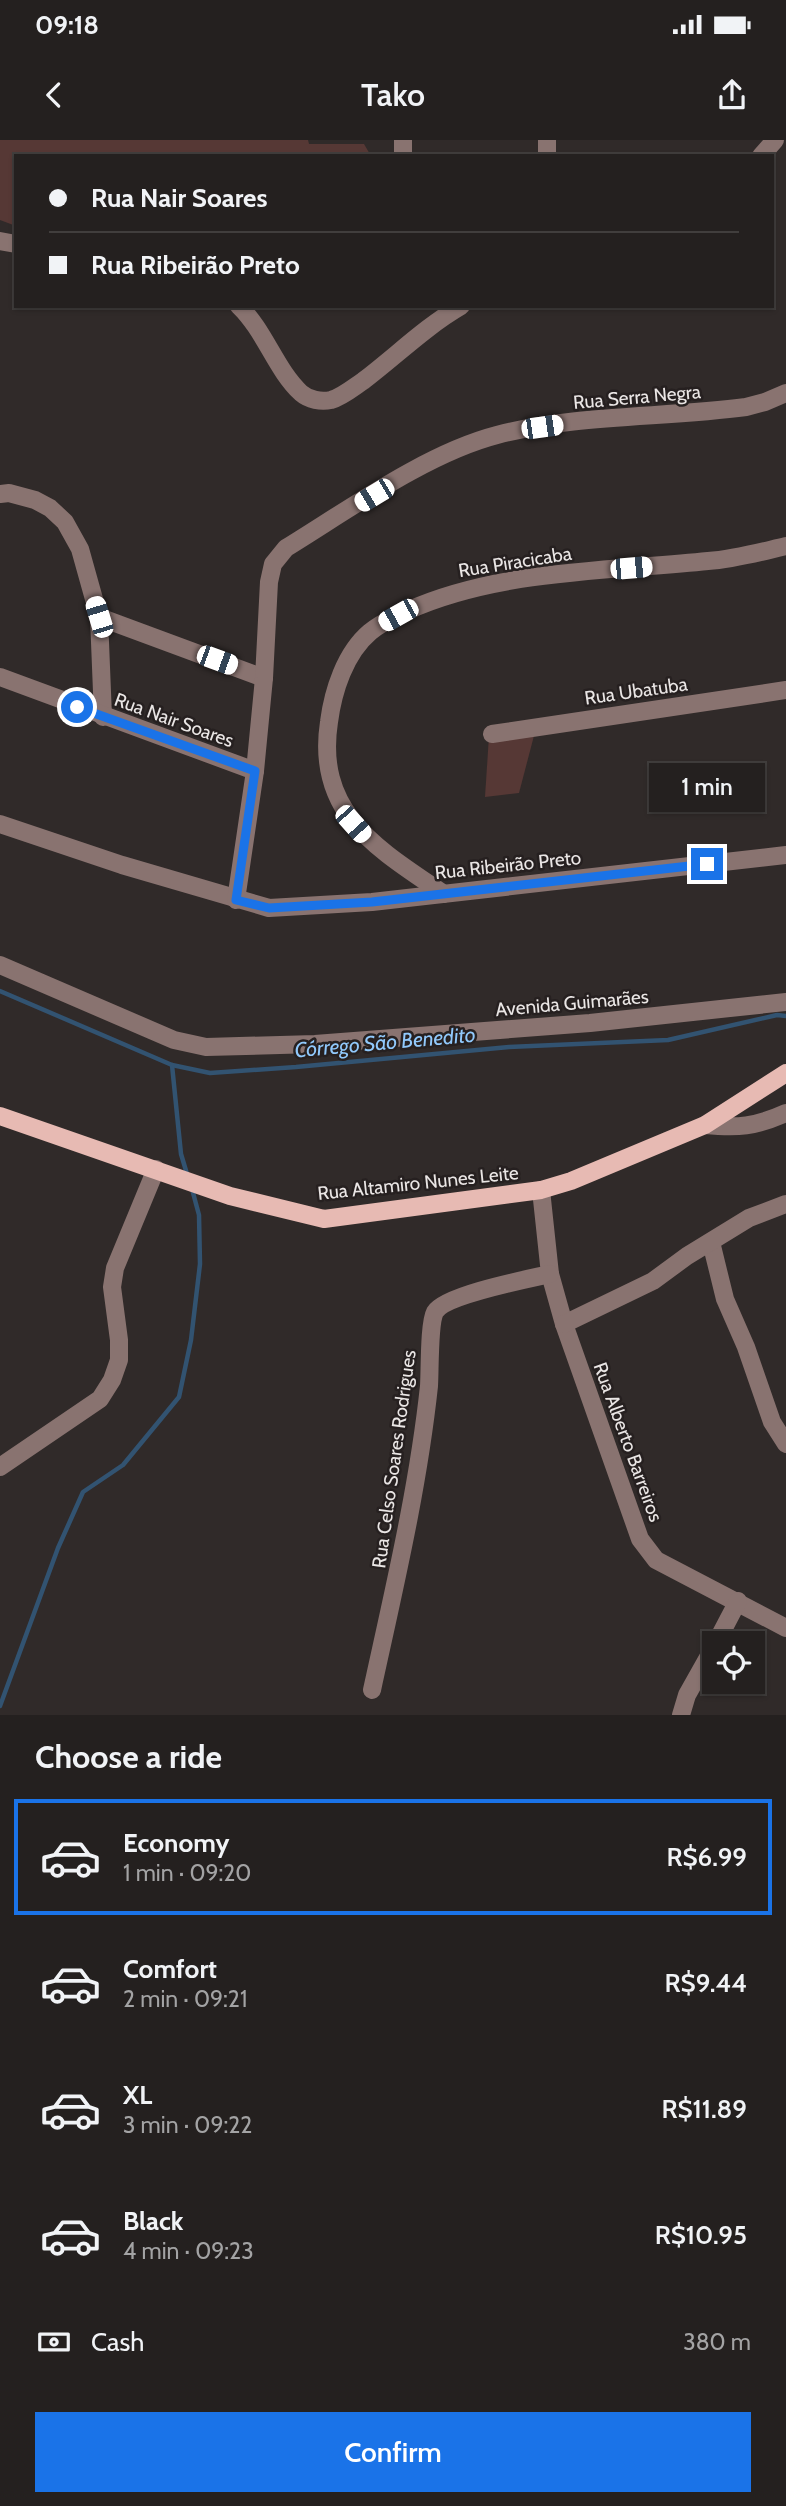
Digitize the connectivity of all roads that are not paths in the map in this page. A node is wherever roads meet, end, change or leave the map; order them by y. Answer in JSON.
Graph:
{"nodes":[{"id":1,"x":775,"y":140,"type":"edge"},
{"id":2,"x":763,"y":154,"type":"edge"},
{"id":3,"x":241,"y":308,"type":"edge"},
{"id":4,"x":458,"y":308,"type":"edge"},
{"id":5,"x":786,"y":393,"type":"edge"},
{"id":6,"x":0,"y":494,"type":"edge"},
{"id":7,"x":786,"y":545,"type":"edge"},
{"id":8,"x":99,"y":617,"type":"junction"},
{"id":9,"x":0,"y":677,"type":"edge"},
{"id":10,"x":264,"y":678,"type":"junction"},
{"id":11,"x":786,"y":690,"type":"edge"},
{"id":12,"x":103,"y":717,"type":"junction"},
{"id":13,"x":492,"y":734,"type":"dead end"},
{"id":14,"x":255,"y":771,"type":"junction"},
{"id":15,"x":0,"y":824,"type":"edge"},
{"id":16,"x":786,"y":855,"type":"edge"},
{"id":17,"x":443,"y":894,"type":"junction"},
{"id":18,"x":236,"y":900,"type":"junction"},
{"id":19,"x":0,"y":965,"type":"edge"},
{"id":20,"x":786,"y":1002,"type":"edge"},
{"id":21,"x":786,"y":1073,"type":"edge"},
{"id":22,"x":786,"y":1113,"type":"edge"},
{"id":23,"x":0,"y":1116,"type":"edge"},
{"id":24,"x":705,"y":1125,"type":"junction"},
{"id":25,"x":156,"y":1169,"type":"junction"},
{"id":26,"x":541,"y":1190,"type":"junction"},
{"id":27,"x":786,"y":1204,"type":"edge"},
{"id":28,"x":711,"y":1242,"type":"junction"},
{"id":29,"x":550,"y":1274,"type":"junction"},
{"id":30,"x":564,"y":1324,"type":"junction"},
{"id":31,"x":786,"y":1444,"type":"edge"},
{"id":32,"x":0,"y":1466,"type":"edge"},
{"id":33,"x":738,"y":1601,"type":"junction"},
{"id":34,"x":786,"y":1628,"type":"edge"},
{"id":35,"x":722,"y":1631,"type":"edge"},
{"id":36,"x":702,"y":1668,"type":"edge"},
{"id":37,"x":372,"y":1690,"type":"dead end"},
{"id":38,"x":681,"y":1715,"type":"edge"}],
"edges":[{"from":1,"to":2,"type":"street"},
{"from":3,"to":4,"type":"street"},
{"from":5,"to":10,"type":"street","name":"Rua Serra Negra"},
{"from":6,"to":8,"type":"street"},
{"from":7,"to":17,"type":"street","name":"Rua Piracicaba"},
{"from":8,"to":10,"type":"street"},
{"from":8,"to":12,"type":"street"},
{"from":9,"to":12,"type":"street","name":"Rua Nair Soares"},
{"from":10,"to":14,"type":"street"},
{"from":11,"to":13,"type":"street","name":"Rua Ubatuba"},
{"from":12,"to":14,"type":"street","name":"Rua Nair Soares"},
{"from":14,"to":18,"type":"street"},
{"from":15,"to":18,"type":"street","name":"Rua Ribeirão Preto"},
{"from":16,"to":17,"type":"street","name":"Rua Ribeirão Preto"},
{"from":17,"to":18,"type":"street","name":"Rua Ribeirão Preto"},
{"from":19,"to":20,"type":"street","name":"Avenida Guimarães"},
{"from":21,"to":24,"type":"main road","name":"Rua Altamiro Nunes Leite"},
{"from":22,"to":24,"type":"street"},
{"from":23,"to":25,"type":"main road","name":"Rua Altamiro Nunes Leite"},
{"from":24,"to":26,"type":"main road","name":"Rua Altamiro Nunes Leite"},
{"from":25,"to":26,"type":"main road","name":"Rua Altamiro Nunes Leite"},
{"from":25,"to":32,"type":"street"},
{"from":26,"to":29,"type":"street","name":"Rua Alberto Barreiros"},
{"from":27,"to":28,"type":"street"},
{"from":28,"to":30,"type":"street"},
{"from":28,"to":31,"type":"street"},
{"from":29,"to":30,"type":"street","name":"Rua Alberto Barreiros"},
{"from":29,"to":37,"type":"street","name":"Rua Celso Soares Rodrigues"},
{"from":30,"to":33,"type":"street","name":"Rua Alberto Barreiros"},
{"from":33,"to":34,"type":"street","name":"Rua Alberto Barreiros"},
{"from":33,"to":35,"type":"street"},
{"from":36,"to":38,"type":"street"}]}
